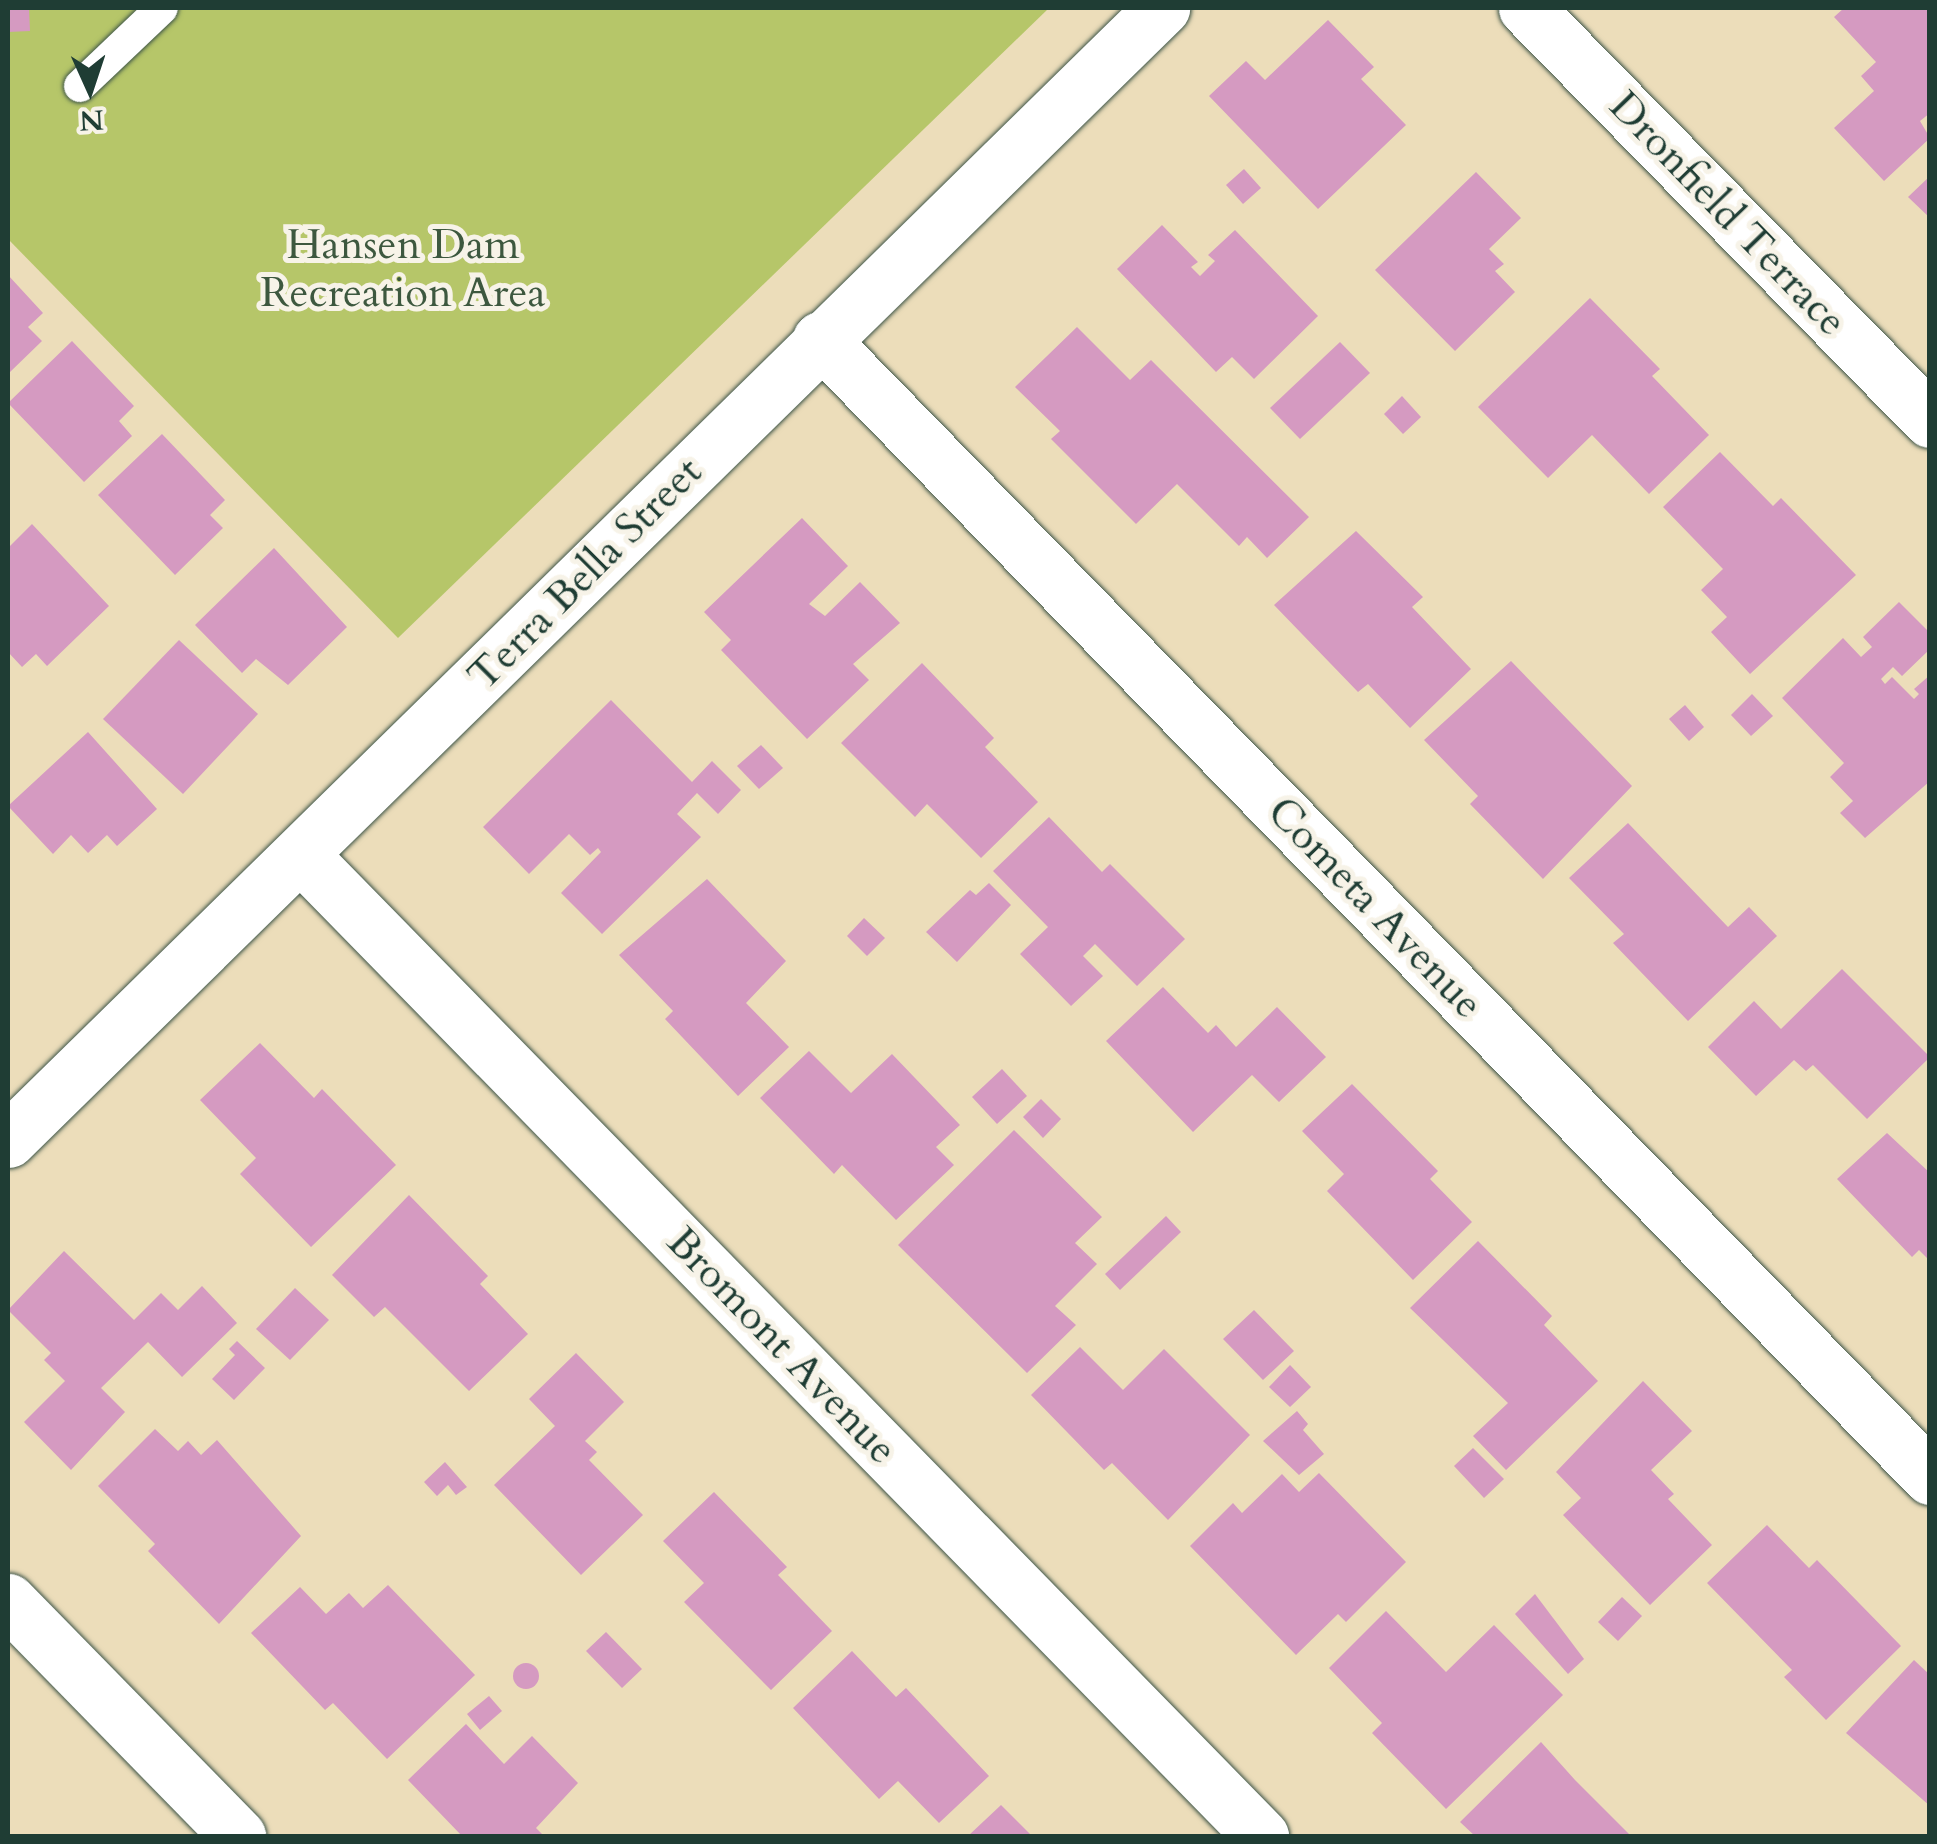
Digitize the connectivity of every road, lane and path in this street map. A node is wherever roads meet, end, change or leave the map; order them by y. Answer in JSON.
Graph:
{"nodes":[{"id":1,"x":162,"y":8,"type":"edge"},
{"id":2,"x":1162,"y":8,"type":"edge"},
{"id":3,"x":1526,"y":8,"type":"edge"},
{"id":4,"x":80,"y":86,"type":"dead end"},
{"id":5,"x":820,"y":339,"type":"junction"},
{"id":6,"x":1930,"y":420,"type":"edge"},
{"id":7,"x":303,"y":857,"type":"junction"},
{"id":8,"x":8,"y":1140,"type":"edge"},
{"id":9,"x":1930,"y":1477,"type":"edge"},
{"id":10,"x":8,"y":1601,"type":"edge"},
{"id":11,"x":238,"y":1836,"type":"edge"},
{"id":12,"x":1261,"y":1836,"type":"edge"}],
"edges":[{"from":1,"to":4,"type":"lane"},
{"from":2,"to":5,"type":"street","name":"Terra Bella Street"},
{"from":3,"to":6,"type":"street","name":"Dronfield Terrace"},
{"from":5,"to":7,"type":"street","name":"Terra Bella Street"},
{"from":5,"to":9,"type":"street","name":"Cometa Avenue"},
{"from":7,"to":8,"type":"street","name":"Terra Bella Street"},
{"from":7,"to":12,"type":"street","name":"Bromont Avenue"},
{"from":10,"to":11,"type":"street"}]}
